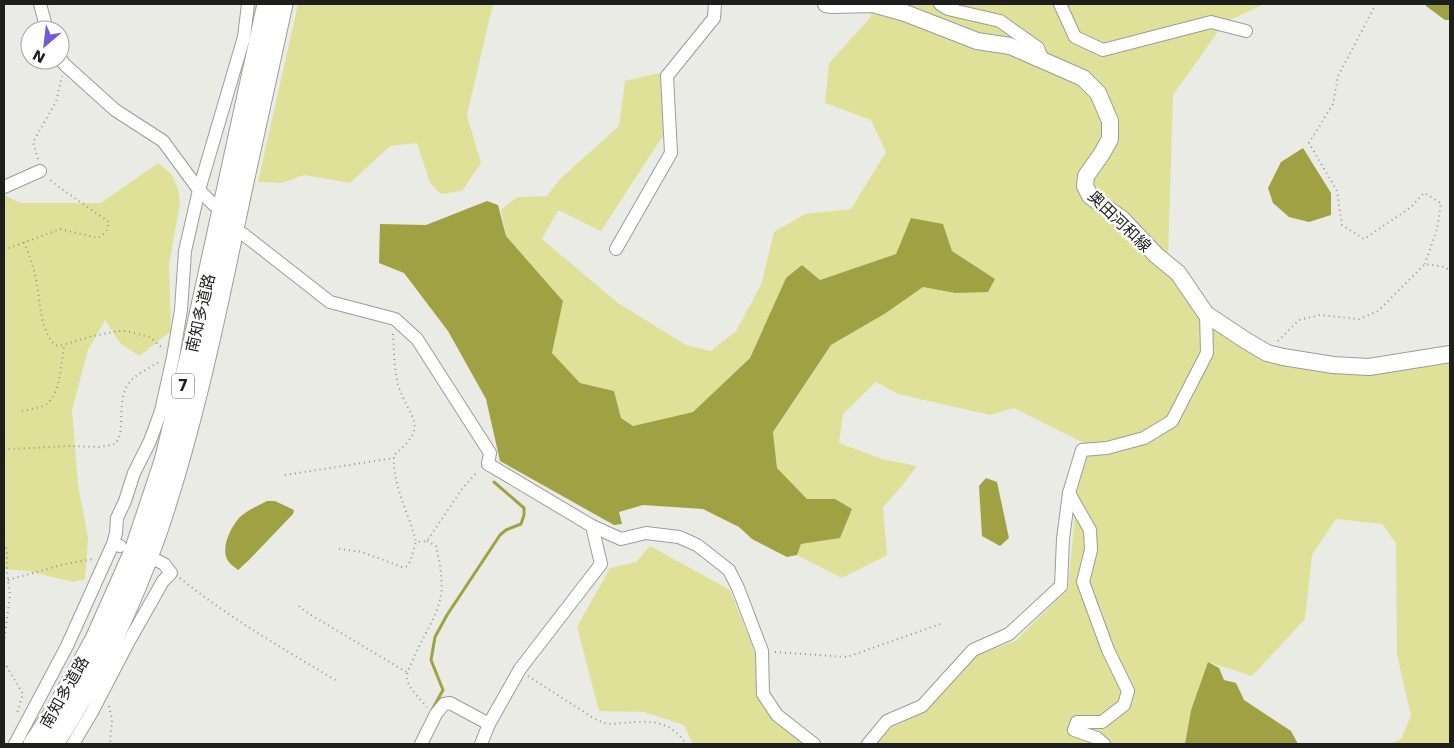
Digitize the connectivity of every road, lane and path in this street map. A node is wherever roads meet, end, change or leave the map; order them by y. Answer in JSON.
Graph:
{"nodes":[{"id":1,"x":40,"y":4,"type":"edge"},
{"id":2,"x":248,"y":4,"type":"edge"},
{"id":3,"x":267,"y":4,"type":"edge"},
{"id":4,"x":283,"y":4,"type":"edge"},
{"id":5,"x":715,"y":4,"type":"edge"},
{"id":6,"x":826,"y":4,"type":"edge"},
{"id":7,"x":940,"y":4,"type":"edge"},
{"id":8,"x":1060,"y":4,"type":"edge"},
{"id":9,"x":1376,"y":4,"type":"edge"},
{"id":10,"x":44,"y":20,"type":"edge"},
{"id":11,"x":1246,"y":31,"type":"dead end"},
{"id":12,"x":1043,"y":61,"type":"junction"},
{"id":13,"x":70,"y":68,"type":"edge"},
{"id":14,"x":61,"y":70,"type":"edge"},
{"id":15,"x":40,"y":171,"type":"junction"},
{"id":16,"x":4,"y":187,"type":"edge"},
{"id":17,"x":199,"y":190,"type":"junction"},
{"id":18,"x":214,"y":205,"type":"dead end"},
{"id":19,"x":243,"y":234,"type":"dead end"},
{"id":20,"x":24,"y":242,"type":"junction"},
{"id":21,"x":616,"y":249,"type":"dead end"},
{"id":22,"x":4,"y":250,"type":"edge"},
{"id":23,"x":1425,"y":264,"type":"junction"},
{"id":24,"x":1450,"y":271,"type":"edge"},
{"id":25,"x":1206,"y":314,"type":"junction"},
{"id":26,"x":395,"y":319,"type":"junction"},
{"id":27,"x":64,"y":344,"type":"junction"},
{"id":28,"x":1268,"y":353,"type":"junction"},
{"id":29,"x":1450,"y":354,"type":"edge"},
{"id":30,"x":172,"y":356,"type":"junction"},
{"id":31,"x":22,"y":412,"type":"dead end"},
{"id":32,"x":4,"y":451,"type":"edge"},
{"id":33,"x":394,"y":458,"type":"junction"},
{"id":34,"x":488,"y":464,"type":"junction"},
{"id":35,"x":285,"y":475,"type":"dead end"},
{"id":36,"x":1069,"y":493,"type":"junction"},
{"id":37,"x":592,"y":526,"type":"junction"},
{"id":38,"x":427,"y":541,"type":"junction"},
{"id":39,"x":416,"y":542,"type":"junction"},
{"id":40,"x":4,"y":543,"type":"edge"},
{"id":41,"x":339,"y":548,"type":"dead end"},
{"id":42,"x":158,"y":561,"type":"dead end"},
{"id":43,"x":105,"y":562,"type":"junction"},
{"id":44,"x":171,"y":573,"type":"junction"},
{"id":45,"x":8,"y":580,"type":"junction"},
{"id":46,"x":300,"y":606,"type":"dead end"},
{"id":47,"x":943,"y":623,"type":"dead end"},
{"id":48,"x":4,"y":642,"type":"edge"},
{"id":49,"x":762,"y":651,"type":"junction"},
{"id":50,"x":4,"y":662,"type":"edge"},
{"id":51,"x":520,"y":671,"type":"junction"},
{"id":52,"x":408,"y":673,"type":"junction"},
{"id":53,"x":337,"y":681,"type":"dead end"},
{"id":54,"x":103,"y":690,"type":"junction"},
{"id":55,"x":436,"y":714,"type":"junction"},
{"id":56,"x":16,"y":717,"type":"dead end"},
{"id":57,"x":488,"y":724,"type":"junction"},
{"id":58,"x":15,"y":744,"type":"edge"},
{"id":59,"x":33,"y":744,"type":"edge"},
{"id":60,"x":54,"y":744,"type":"edge"},
{"id":61,"x":73,"y":744,"type":"edge"},
{"id":62,"x":110,"y":744,"type":"edge"},
{"id":63,"x":421,"y":744,"type":"edge"},
{"id":64,"x":481,"y":744,"type":"edge"},
{"id":65,"x":686,"y":744,"type":"edge"},
{"id":66,"x":814,"y":744,"type":"edge"},
{"id":67,"x":868,"y":744,"type":"edge"},
{"id":68,"x":1104,"y":744,"type":"edge"}],
"edges":[{"from":1,"to":10,"type":"street"},
{"from":2,"to":17,"type":"street"},
{"from":3,"to":59,"type":"highway","name":"南知多道路","number":"7"},
{"from":4,"to":60,"type":"highway","name":"南知多道路","number":"7"},
{"from":5,"to":21,"type":"street"},
{"from":6,"to":12,"type":"main road","name":"奥田河和線"},
{"from":7,"to":12,"type":"street"},
{"from":8,"to":11,"type":"street"},
{"from":9,"to":23,"type":"path"},
{"from":12,"to":25,"type":"main road","name":"奥田河和線"},
{"from":13,"to":17,"type":"street"},
{"from":14,"to":15,"type":"path"},
{"from":15,"to":16,"type":"street"},
{"from":15,"to":20,"type":"path"},
{"from":17,"to":18,"type":"street"},
{"from":17,"to":30,"type":"street"},
{"from":19,"to":26,"type":"street"},
{"from":20,"to":22,"type":"path"},
{"from":20,"to":27,"type":"path"},
{"from":23,"to":24,"type":"path"},
{"from":23,"to":28,"type":"path"},
{"from":25,"to":28,"type":"main road","name":"奥田河和線"},
{"from":25,"to":36,"type":"street"},
{"from":26,"to":33,"type":"path"},
{"from":26,"to":34,"type":"street"},
{"from":27,"to":30,"type":"path"},
{"from":27,"to":31,"type":"path"},
{"from":28,"to":29,"type":"main road","name":"奥田河和線"},
{"from":30,"to":32,"type":"path"},
{"from":30,"to":43,"type":"street"},
{"from":33,"to":35,"type":"path"},
{"from":33,"to":39,"type":"path"},
{"from":34,"to":37,"type":"street"},
{"from":34,"to":38,"type":"path"},
{"from":36,"to":67,"type":"street"},
{"from":36,"to":68,"type":"street"},
{"from":37,"to":49,"type":"street"},
{"from":37,"to":51,"type":"street"},
{"from":38,"to":39,"type":"path"},
{"from":38,"to":52,"type":"path"},
{"from":39,"to":41,"type":"path"},
{"from":40,"to":45,"type":"path"},
{"from":42,"to":44,"type":"street"},
{"from":43,"to":45,"type":"path"},
{"from":43,"to":58,"type":"street"},
{"from":44,"to":53,"type":"path"},
{"from":44,"to":54,"type":"street"},
{"from":45,"to":48,"type":"path"},
{"from":46,"to":52,"type":"path"},
{"from":47,"to":49,"type":"path"},
{"from":49,"to":66,"type":"street"},
{"from":50,"to":56,"type":"path"},
{"from":51,"to":57,"type":"street"},
{"from":51,"to":65,"type":"path"},
{"from":52,"to":55,"type":"path"},
{"from":54,"to":61,"type":"street"},
{"from":54,"to":62,"type":"path"},
{"from":55,"to":57,"type":"street"},
{"from":55,"to":63,"type":"street"},
{"from":57,"to":64,"type":"street"}]}
